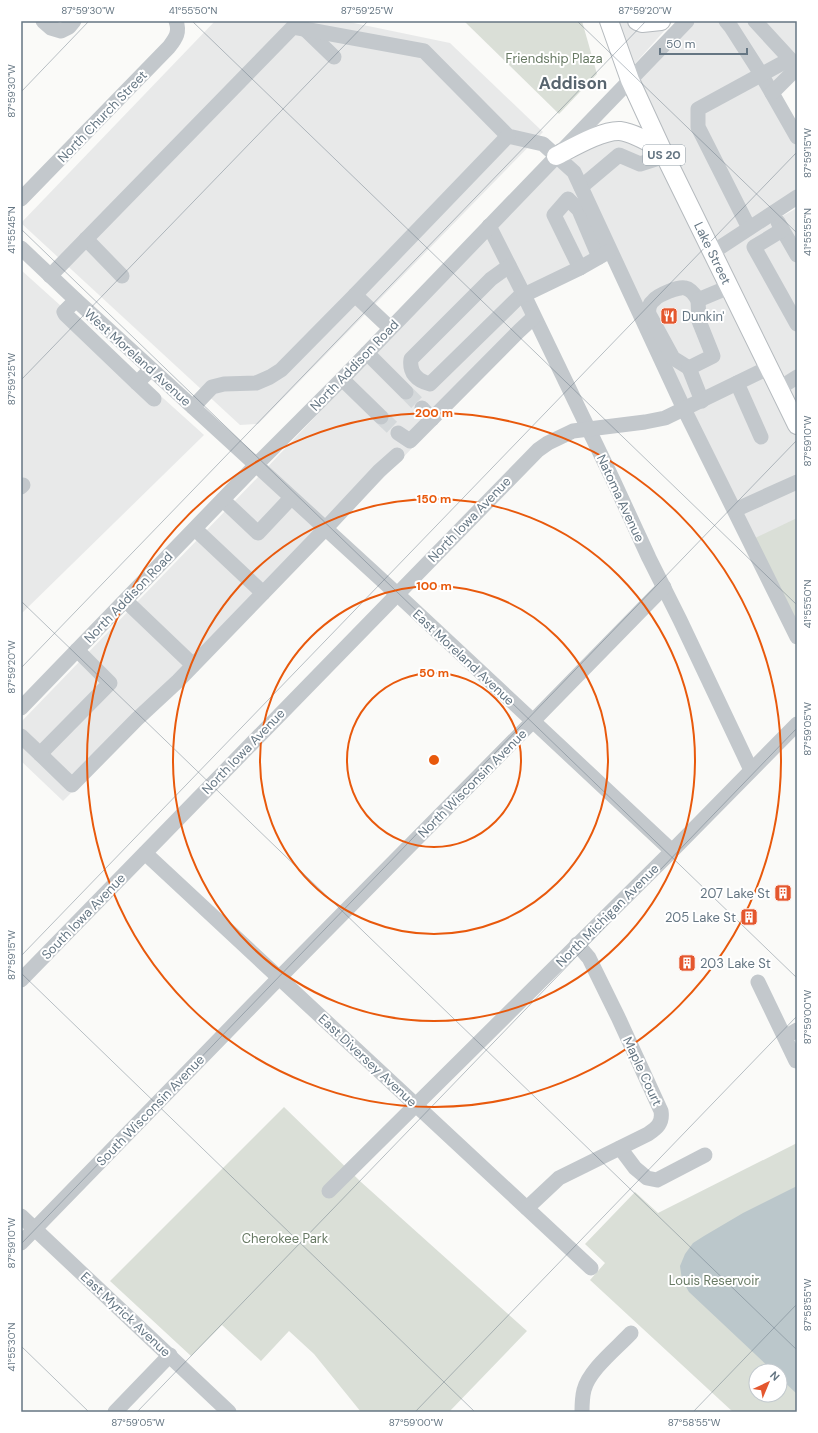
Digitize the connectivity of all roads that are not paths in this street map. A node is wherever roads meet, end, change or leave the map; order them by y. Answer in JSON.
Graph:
{"nodes":[{"id":1,"x":43,"y":21,"type":"edge"},
{"id":2,"x":74,"y":21,"type":"edge"},
{"id":3,"x":609,"y":21,"type":"edge"},
{"id":4,"x":637,"y":21,"type":"edge"},
{"id":5,"x":661,"y":21,"type":"edge"},
{"id":6,"x":687,"y":21,"type":"edge"},
{"id":7,"x":745,"y":21,"type":"edge"},
{"id":8,"x":755,"y":21,"type":"edge"},
{"id":9,"x":729,"y":24,"type":"edge"},
{"id":10,"x":177,"y":25,"type":"edge"},
{"id":11,"x":305,"y":29,"type":"junction"},
{"id":12,"x":334,"y":57,"type":"dead end"},
{"id":13,"x":797,"y":68,"type":"edge"},
{"id":14,"x":761,"y":74,"type":"junction"},
{"id":15,"x":630,"y":80,"type":"junction"},
{"id":16,"x":772,"y":93,"type":"junction"},
{"id":17,"x":508,"y":136,"type":"junction"},
{"id":18,"x":797,"y":137,"type":"edge"},
{"id":19,"x":664,"y":153,"type":"junction"},
{"id":20,"x":556,"y":156,"type":"junction"},
{"id":21,"x":581,"y":186,"type":"junction"},
{"id":22,"x":24,"y":189,"type":"edge"},
{"id":23,"x":797,"y":197,"type":"edge"},
{"id":24,"x":772,"y":213,"type":"junction"},
{"id":25,"x":489,"y":226,"type":"junction"},
{"id":26,"x":749,"y":228,"type":"junction"},
{"id":27,"x":782,"y":230,"type":"junction"},
{"id":28,"x":86,"y":239,"type":"junction"},
{"id":29,"x":21,"y":248,"type":"edge"},
{"id":30,"x":713,"y":252,"type":"junction"},
{"id":31,"x":605,"y":254,"type":"junction"},
{"id":32,"x":797,"y":255,"type":"edge"},
{"id":33,"x":509,"y":266,"type":"junction"},
{"id":34,"x":580,"y":268,"type":"junction"},
{"id":35,"x":50,"y":276,"type":"junction"},
{"id":36,"x":122,"y":276,"type":"dead end"},
{"id":37,"x":729,"y":287,"type":"junction"},
{"id":38,"x":523,"y":294,"type":"junction"},
{"id":39,"x":355,"y":295,"type":"junction"},
{"id":40,"x":76,"y":300,"type":"junction"},
{"id":41,"x":698,"y":300,"type":"junction"},
{"id":42,"x":534,"y":317,"type":"junction"},
{"id":43,"x":797,"y":324,"type":"edge"},
{"id":44,"x":390,"y":328,"type":"junction"},
{"id":45,"x":367,"y":353,"type":"junction"},
{"id":46,"x":690,"y":368,"type":"junction"},
{"id":47,"x":768,"y":368,"type":"junction"},
{"id":48,"x":151,"y":369,"type":"junction"},
{"id":49,"x":797,"y":377,"type":"edge"},
{"id":50,"x":342,"y":379,"type":"junction"},
{"id":51,"x":137,"y":383,"type":"junction"},
{"id":52,"x":737,"y":383,"type":"junction"},
{"id":53,"x":778,"y":389,"type":"junction"},
{"id":54,"x":406,"y":392,"type":"tunnel mouth"},
{"id":55,"x":154,"y":399,"type":"dead end"},
{"id":56,"x":702,"y":401,"type":"junction"},
{"id":57,"x":193,"y":407,"type":"junction"},
{"id":58,"x":422,"y":408,"type":"tunnel mouth"},
{"id":59,"x":684,"y":409,"type":"junction"},
{"id":60,"x":381,"y":417,"type":"tunnel mouth"},
{"id":61,"x":432,"y":419,"type":"junction"},
{"id":62,"x":797,"y":426,"type":"edge"},
{"id":63,"x":588,"y":428,"type":"junction"},
{"id":64,"x":404,"y":437,"type":"dead end"},
{"id":65,"x":761,"y":437,"type":"dead end"},
{"id":66,"x":397,"y":455,"type":"dead end"},
{"id":67,"x":256,"y":465,"type":"junction"},
{"id":68,"x":797,"y":482,"type":"edge"},
{"id":69,"x":291,"y":498,"type":"junction"},
{"id":70,"x":223,"y":500,"type":"junction"},
{"id":71,"x":735,"y":510,"type":"junction"},
{"id":72,"x":195,"y":529,"type":"junction"},
{"id":73,"x":325,"y":529,"type":"junction"},
{"id":74,"x":664,"y":587,"type":"junction"},
{"id":75,"x":263,"y":593,"type":"junction"},
{"id":76,"x":397,"y":594,"type":"junction"},
{"id":77,"x":126,"y":601,"type":"junction"},
{"id":78,"x":797,"y":637,"type":"edge"},
{"id":79,"x":77,"y":650,"type":"junction"},
{"id":80,"x":193,"y":665,"type":"junction"},
{"id":81,"x":21,"y":708,"type":"edge"},
{"id":82,"x":533,"y":721,"type":"junction"},
{"id":83,"x":794,"y":734,"type":"edge"},
{"id":84,"x":21,"y":736,"type":"edge"},
{"id":85,"x":40,"y":754,"type":"junction"},
{"id":86,"x":751,"y":770,"type":"junction"},
{"id":87,"x":672,"y":851,"type":"junction"},
{"id":88,"x":145,"y":852,"type":"junction"},
{"id":89,"x":576,"y":944,"type":"junction"},
{"id":90,"x":279,"y":978,"type":"junction"},
{"id":91,"x":21,"y":980,"type":"edge"},
{"id":92,"x":758,"y":982,"type":"dead end"},
{"id":93,"x":791,"y":1034,"type":"edge"},
{"id":94,"x":797,"y":1060,"type":"edge"},
{"id":95,"x":416,"y":1105,"type":"junction"},
{"id":96,"x":620,"y":1148,"type":"junction"},
{"id":97,"x":705,"y":1155,"type":"dead end"},
{"id":98,"x":329,"y":1191,"type":"dead end"},
{"id":99,"x":528,"y":1208,"type":"junction"},
{"id":100,"x":21,"y":1216,"type":"edge"},
{"id":101,"x":35,"y":1229,"type":"junction"},
{"id":102,"x":21,"y":1243,"type":"edge"},
{"id":103,"x":591,"y":1268,"type":"dead end"},
{"id":104,"x":631,"y":1333,"type":"dead end"},
{"id":105,"x":170,"y":1355,"type":"junction"},
{"id":106,"x":115,"y":1412,"type":"edge"},
{"id":107,"x":229,"y":1412,"type":"edge"},
{"id":108,"x":582,"y":1412,"type":"edge"}],
"edges":[{"from":1,"to":2,"type":"street"},
{"from":3,"to":15,"type":"main road","number":"US 20"},
{"from":4,"to":5,"type":"main road"},
{"from":6,"to":15,"type":"street","name":"North Addison Road"},
{"from":7,"to":9,"type":"street"},
{"from":8,"to":14,"type":"street"},
{"from":9,"to":14,"type":"street"},
{"from":10,"to":22,"type":"street","name":"North Church Street"},
{"from":11,"to":12,"type":"street"},
{"from":11,"to":17,"type":"street"},
{"from":11,"to":28,"type":"street"},
{"from":13,"to":16,"type":"street"},
{"from":14,"to":16,"type":"street"},
{"from":14,"to":26,"type":"street"},
{"from":15,"to":19,"type":"main road","name":"Lake Street","number":"US 20"},
{"from":15,"to":20,"type":"street","name":"North Addison Road"},
{"from":16,"to":18,"type":"street"},
{"from":17,"to":20,"type":"street"},
{"from":17,"to":39,"type":"street"},
{"from":19,"to":20,"type":"main road"},
{"from":19,"to":21,"type":"street"},
{"from":19,"to":30,"type":"main road","name":"Lake Street","number":"US 20"},
{"from":20,"to":21,"type":"street"},
{"from":20,"to":25,"type":"street","name":"North Addison Road"},
{"from":21,"to":31,"type":"street"},
{"from":23,"to":24,"type":"street"},
{"from":24,"to":26,"type":"street"},
{"from":24,"to":27,"type":"street"},
{"from":25,"to":33,"type":"street","name":"Natoma Avenue"},
{"from":25,"to":44,"type":"street","name":"North Addison Road"},
{"from":26,"to":30,"type":"street"},
{"from":27,"to":32,"type":"street"},
{"from":27,"to":43,"type":"street"},
{"from":28,"to":35,"type":"street"},
{"from":28,"to":36,"type":"street"},
{"from":29,"to":35,"type":"street","name":"West Moreland Avenue"},
{"from":30,"to":37,"type":"main road","name":"Lake Street","number":"US 20"},
{"from":31,"to":34,"type":"street"},
{"from":31,"to":34,"type":"street"},
{"from":31,"to":59,"type":"street"},
{"from":33,"to":38,"type":"street","name":"Natoma Avenue"},
{"from":33,"to":38,"type":"street"},
{"from":34,"to":38,"type":"street"},
{"from":35,"to":40,"type":"street","name":"West Moreland Avenue"},
{"from":37,"to":41,"type":"street"},
{"from":37,"to":47,"type":"main road","name":"Lake Street","number":"US 20"},
{"from":38,"to":42,"type":"street","name":"Natoma Avenue"},
{"from":39,"to":44,"type":"street"},
{"from":39,"to":57,"type":"street"},
{"from":40,"to":48,"type":"street","name":"West Moreland Avenue"},
{"from":40,"to":51,"type":"street"},
{"from":41,"to":46,"type":"street"},
{"from":41,"to":46,"type":"street"},
{"from":42,"to":61,"type":"street"},
{"from":42,"to":63,"type":"street","name":"Natoma Avenue"},
{"from":44,"to":45,"type":"street","name":"North Addison Road"},
{"from":45,"to":50,"type":"street","name":"North Addison Road"},
{"from":45,"to":54,"type":"street"},
{"from":46,"to":56,"type":"street"},
{"from":47,"to":52,"type":"street","name":"North Iowa Avenue"},
{"from":47,"to":53,"type":"main road","name":"Lake Street","number":"US 20"},
{"from":48,"to":51,"type":"street"},
{"from":48,"to":57,"type":"street","name":"West Moreland Avenue"},
{"from":49,"to":53,"type":"street"},
{"from":50,"to":60,"type":"street"},
{"from":50,"to":67,"type":"street","name":"North Addison Road"},
{"from":51,"to":55,"type":"street"},
{"from":52,"to":56,"type":"street","name":"North Iowa Avenue"},
{"from":52,"to":65,"type":"street"},
{"from":53,"to":62,"type":"main road","name":"Lake Street","number":"US 20"},
{"from":56,"to":59,"type":"street","name":"North Iowa Avenue"},
{"from":57,"to":67,"type":"street","name":"West Moreland Avenue"},
{"from":58,"to":61,"type":"street"},
{"from":59,"to":63,"type":"street","name":"North Iowa Avenue"},
{"from":59,"to":71,"type":"street"},
{"from":61,"to":64,"type":"street"},
{"from":63,"to":74,"type":"street","name":"Natoma Avenue"},
{"from":63,"to":76,"type":"street","name":"North Iowa Avenue"},
{"from":66,"to":73,"type":"street"},
{"from":67,"to":69,"type":"street","name":"East Moreland Avenue"},
{"from":67,"to":70,"type":"street","name":"North Addison Road"},
{"from":68,"to":71,"type":"street"},
{"from":69,"to":70,"type":"street"},
{"from":69,"to":73,"type":"street","name":"East Moreland Avenue"},
{"from":70,"to":72,"type":"street","name":"North Addison Road"},
{"from":71,"to":78,"type":"street"},
{"from":72,"to":75,"type":"street"},
{"from":72,"to":77,"type":"street","name":"North Addison Road"},
{"from":73,"to":75,"type":"street"},
{"from":73,"to":76,"type":"street","name":"East Moreland Avenue"},
{"from":74,"to":82,"type":"street","name":"North Wisconsin Avenue"},
{"from":74,"to":86,"type":"street","name":"Natoma Avenue"},
{"from":75,"to":80,"type":"street"},
{"from":76,"to":82,"type":"street","name":"East Moreland Avenue"},
{"from":76,"to":88,"type":"street","name":"North Iowa Avenue"},
{"from":77,"to":79,"type":"street","name":"North Addison Road"},
{"from":77,"to":80,"type":"street"},
{"from":79,"to":81,"type":"street","name":"North Addison Road"},
{"from":79,"to":85,"type":"street"},
{"from":80,"to":85,"type":"street"},
{"from":82,"to":87,"type":"street","name":"East Moreland Avenue"},
{"from":82,"to":90,"type":"street","name":"North Wisconsin Avenue"},
{"from":83,"to":86,"type":"street","name":"North Michigan Avenue"},
{"from":84,"to":85,"type":"street"},
{"from":86,"to":87,"type":"street","name":"North Michigan Avenue"},
{"from":87,"to":89,"type":"street","name":"North Michigan Avenue"},
{"from":88,"to":90,"type":"street","name":"East Diversey Avenue"},
{"from":88,"to":91,"type":"street","name":"South Iowa Avenue"},
{"from":89,"to":95,"type":"street","name":"North Michigan Avenue"},
{"from":89,"to":96,"type":"street","name":"Maple Court"},
{"from":90,"to":95,"type":"street","name":"East Diversey Avenue"},
{"from":90,"to":101,"type":"street","name":"South Wisconsin Avenue"},
{"from":92,"to":93,"type":"street"},
{"from":93,"to":94,"type":"street"},
{"from":95,"to":98,"type":"street","name":"North Michigan Avenue"},
{"from":95,"to":99,"type":"street","name":"East Diversey Avenue"},
{"from":96,"to":97,"type":"street"},
{"from":96,"to":99,"type":"street","name":"Maple Court"},
{"from":99,"to":103,"type":"street","name":"East Diversey Avenue"},
{"from":100,"to":101,"type":"street","name":"East Myrick Avenue"},
{"from":101,"to":102,"type":"street","name":"South Wisconsin Avenue"},
{"from":101,"to":105,"type":"street","name":"East Myrick Avenue"},
{"from":104,"to":108,"type":"street"},
{"from":105,"to":106,"type":"street"},
{"from":105,"to":107,"type":"street","name":"East Myrick Avenue"}]}
